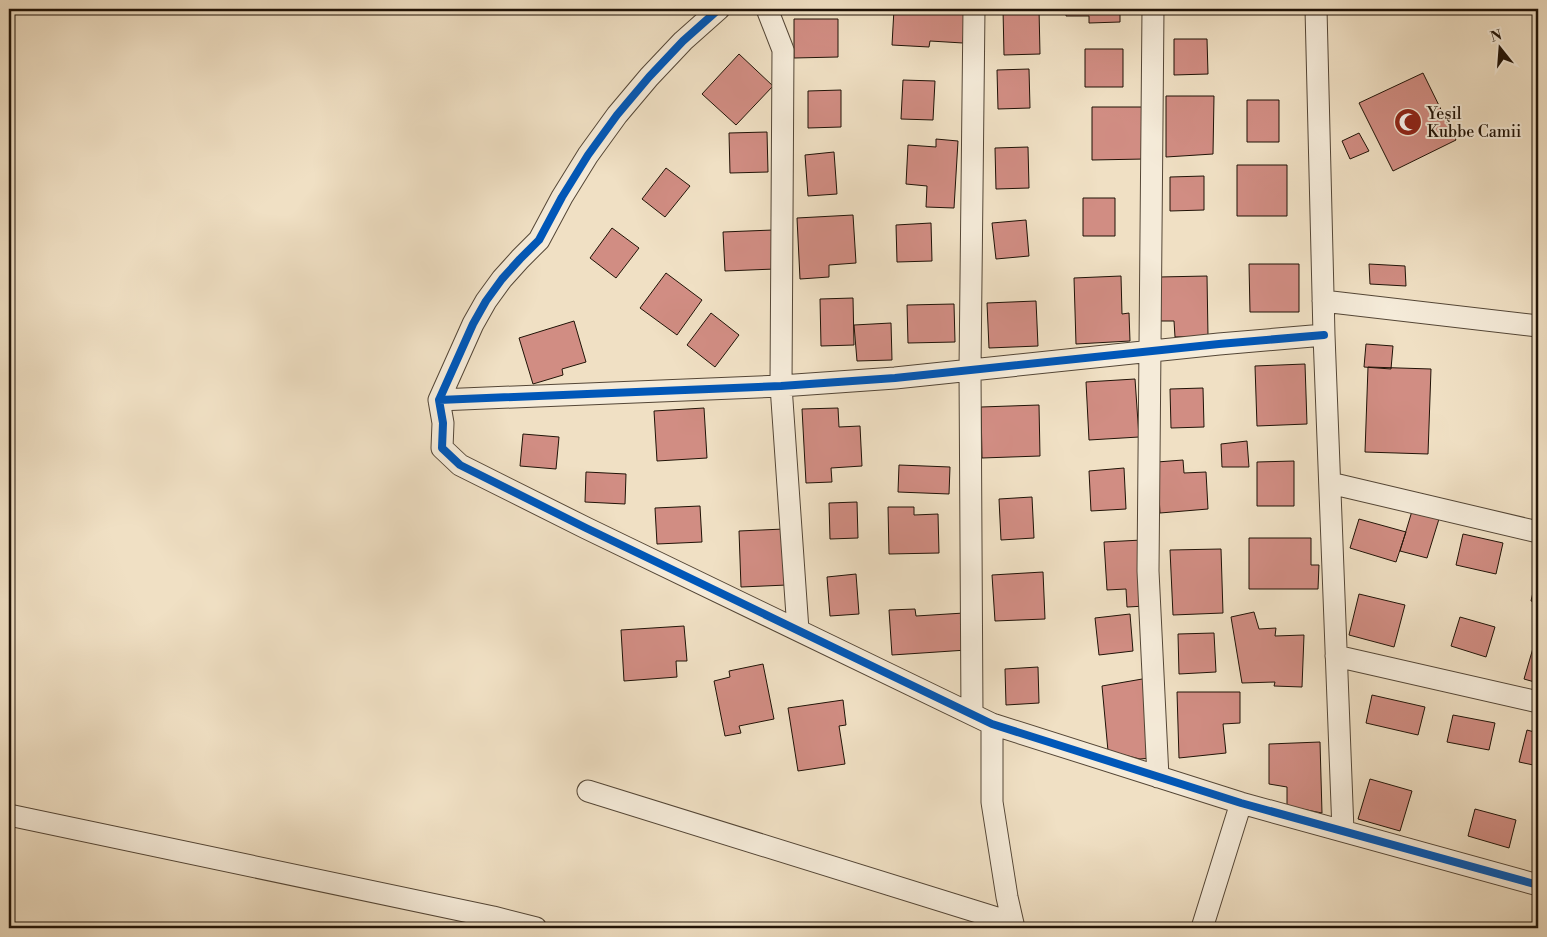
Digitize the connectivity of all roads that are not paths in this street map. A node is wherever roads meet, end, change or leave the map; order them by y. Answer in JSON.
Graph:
{"nodes":[{"id":1,"x":719,"y":9,"type":"edge"},
{"id":2,"x":767,"y":9,"type":"edge"},
{"id":3,"x":974,"y":9,"type":"edge"},
{"id":4,"x":1153,"y":9,"type":"edge"},
{"id":5,"x":1316,"y":9,"type":"edge"},
{"id":6,"x":1323,"y":301,"type":"junction"},
{"id":7,"x":1538,"y":326,"type":"edge"},
{"id":8,"x":1324,"y":335,"type":"junction"},
{"id":9,"x":1150,"y":351,"type":"junction"},
{"id":10,"x":970,"y":370,"type":"junction"},
{"id":11,"x":781,"y":386,"type":"junction"},
{"id":12,"x":439,"y":400,"type":"junction"},
{"id":13,"x":1330,"y":483,"type":"junction"},
{"id":14,"x":1538,"y":532,"type":"edge"},
{"id":15,"x":798,"y":630,"type":"junction"},
{"id":16,"x":1336,"y":656,"type":"junction"},
{"id":17,"x":1538,"y":702,"type":"edge"},
{"id":18,"x":972,"y":714,"type":"junction"},
{"id":19,"x":992,"y":724,"type":"junction"},
{"id":20,"x":1158,"y":777,"type":"junction"},
{"id":21,"x":588,"y":791,"type":"dead end"},
{"id":22,"x":1241,"y":803,"type":"junction"},
{"id":23,"x":9,"y":815,"type":"edge"},
{"id":24,"x":1342,"y":831,"type":"junction"},
{"id":25,"x":1538,"y":885,"type":"edge"},
{"id":26,"x":1013,"y":925,"type":"edge"},
{"id":27,"x":536,"y":928,"type":"edge"},
{"id":28,"x":1202,"y":928,"type":"edge"}],
"edges":[{"from":1,"to":12,"type":"street"},
{"from":2,"to":11,"type":"street"},
{"from":3,"to":10,"type":"street"},
{"from":4,"to":9,"type":"street"},
{"from":5,"to":6,"type":"street"},
{"from":6,"to":7,"type":"street"},
{"from":6,"to":8,"type":"street"},
{"from":8,"to":9,"type":"street"},
{"from":8,"to":13,"type":"street"},
{"from":9,"to":10,"type":"street"},
{"from":9,"to":20,"type":"street"},
{"from":10,"to":11,"type":"street"},
{"from":10,"to":18,"type":"street"},
{"from":11,"to":12,"type":"street"},
{"from":11,"to":15,"type":"street"},
{"from":12,"to":15,"type":"street"},
{"from":13,"to":14,"type":"street"},
{"from":13,"to":16,"type":"street"},
{"from":15,"to":18,"type":"street"},
{"from":16,"to":17,"type":"street"},
{"from":16,"to":24,"type":"street"},
{"from":18,"to":19,"type":"street"},
{"from":19,"to":20,"type":"street"},
{"from":19,"to":26,"type":"street"},
{"from":20,"to":22,"type":"street"},
{"from":21,"to":26,"type":"street"},
{"from":22,"to":24,"type":"street"},
{"from":22,"to":28,"type":"street"},
{"from":23,"to":27,"type":"street"},
{"from":24,"to":25,"type":"street"}]}
